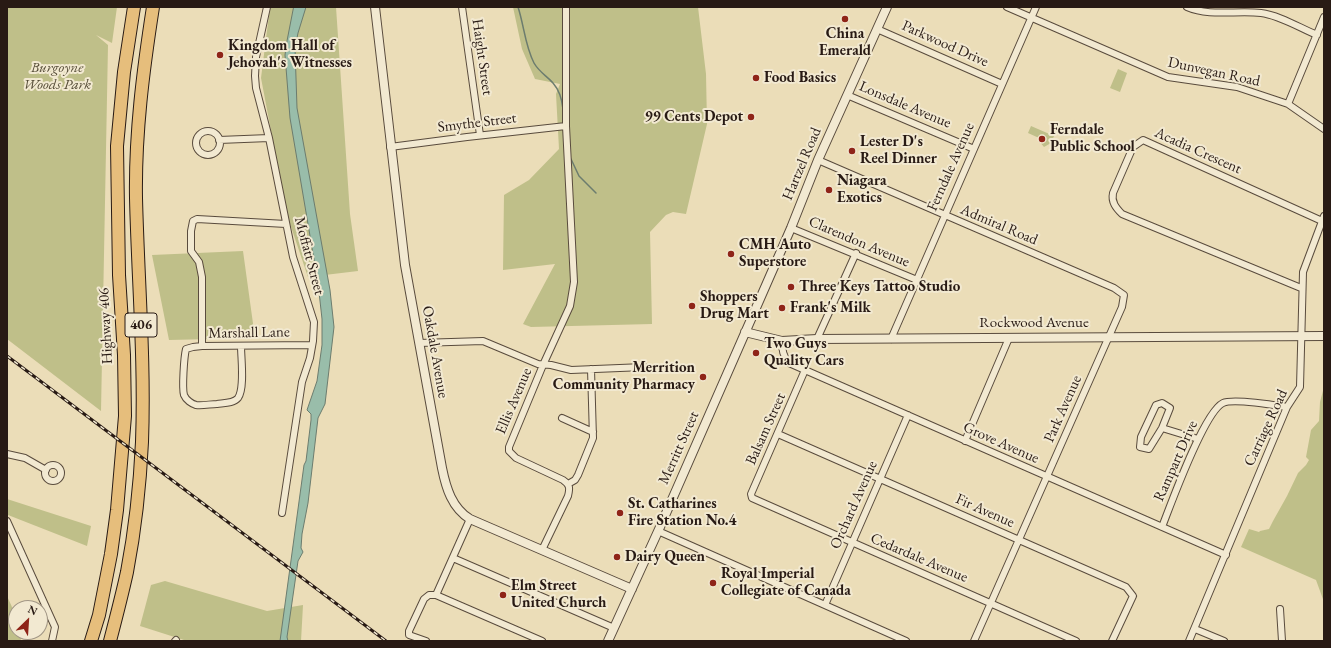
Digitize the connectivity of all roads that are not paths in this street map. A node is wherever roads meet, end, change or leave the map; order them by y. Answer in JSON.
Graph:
{"nodes":[{"id":1,"x":134,"y":7,"type":"edge"},
{"id":2,"x":152,"y":7,"type":"edge"},
{"id":3,"x":267,"y":7,"type":"edge"},
{"id":4,"x":375,"y":7,"type":"edge"},
{"id":5,"x":462,"y":7,"type":"edge"},
{"id":6,"x":566,"y":7,"type":"edge"},
{"id":7,"x":887,"y":7,"type":"edge"},
{"id":8,"x":1007,"y":7,"type":"edge"},
{"id":9,"x":1036,"y":7,"type":"edge"},
{"id":10,"x":1187,"y":7,"type":"edge"},
{"id":11,"x":1324,"y":17,"type":"edge"},
{"id":12,"x":1031,"y":18,"type":"junction"},
{"id":13,"x":877,"y":29,"type":"junction"},
{"id":14,"x":1317,"y":35,"type":"junction"},
{"id":15,"x":1002,"y":84,"type":"junction"},
{"id":16,"x":847,"y":95,"type":"junction"},
{"id":17,"x":1288,"y":104,"type":"junction"},
{"id":18,"x":566,"y":126,"type":"junction"},
{"id":19,"x":1324,"y":129,"type":"edge"},
{"id":20,"x":480,"y":136,"type":"junction"},
{"id":21,"x":269,"y":138,"type":"junction"},
{"id":22,"x":219,"y":140,"type":"dead end"},
{"id":23,"x":390,"y":148,"type":"junction"},
{"id":24,"x":974,"y":148,"type":"junction"},
{"id":25,"x":818,"y":160,"type":"junction"},
{"id":26,"x":944,"y":216,"type":"junction"},
{"id":27,"x":1323,"y":218,"type":"edge"},
{"id":28,"x":286,"y":224,"type":"junction"},
{"id":29,"x":791,"y":228,"type":"junction"},
{"id":30,"x":856,"y":254,"type":"junction"},
{"id":31,"x":917,"y":280,"type":"junction"},
{"id":32,"x":1302,"y":288,"type":"junction"},
{"id":33,"x":1124,"y":296,"type":"joint"},
{"id":34,"x":745,"y":332,"type":"junction"},
{"id":35,"x":1302,"y":336,"type":"junction"},
{"id":36,"x":1324,"y":336,"type":"edge"},
{"id":37,"x":1108,"y":337,"type":"junction"},
{"id":38,"x":1009,"y":338,"type":"junction"},
{"id":39,"x":817,"y":339,"type":"junction"},
{"id":40,"x":891,"y":339,"type":"junction"},
{"id":41,"x":782,"y":341,"type":"junction"},
{"id":42,"x":419,"y":343,"type":"junction"},
{"id":43,"x":312,"y":345,"type":"junction"},
{"id":44,"x":202,"y":346,"type":"junction"},
{"id":45,"x":241,"y":346,"type":"junction"},
{"id":46,"x":543,"y":365,"type":"junction"},
{"id":47,"x":644,"y":368,"type":"dead end"},
{"id":48,"x":591,"y":369,"type":"junction"},
{"id":49,"x":806,"y":370,"type":"junction"},
{"id":50,"x":1287,"y":407,"type":"junction"},
{"id":51,"x":908,"y":416,"type":"junction"},
{"id":52,"x":562,"y":418,"type":"dead end"},
{"id":53,"x":1162,"y":428,"type":"junction"},
{"id":54,"x":593,"y":432,"type":"junction"},
{"id":55,"x":778,"y":434,"type":"junction"},
{"id":56,"x":1198,"y":438,"type":"junction"},
{"id":57,"x":965,"y":441,"type":"junction"},
{"id":58,"x":7,"y":454,"type":"edge"},
{"id":59,"x":46,"y":470,"type":"dead end"},
{"id":60,"x":1047,"y":477,"type":"junction"},
{"id":61,"x":880,"y":478,"type":"junction"},
{"id":62,"x":568,"y":484,"type":"junction"},
{"id":63,"x":752,"y":498,"type":"joint"},
{"id":64,"x":282,"y":513,"type":"dead end"},
{"id":65,"x":470,"y":519,"type":"junction"},
{"id":66,"x":7,"y":521,"type":"edge"},
{"id":67,"x":1162,"y":526,"type":"junction"},
{"id":68,"x":658,"y":531,"type":"junction"},
{"id":69,"x":1019,"y":540,"type":"junction"},
{"id":70,"x":852,"y":543,"type":"junction"},
{"id":71,"x":542,"y":550,"type":"junction"},
{"id":72,"x":1226,"y":555,"type":"junction"},
{"id":73,"x":453,"y":558,"type":"junction"},
{"id":74,"x":632,"y":589,"type":"junction"},
{"id":75,"x":436,"y":595,"type":"junction"},
{"id":76,"x":990,"y":602,"type":"junction"},
{"id":77,"x":825,"y":605,"type":"junction"},
{"id":78,"x":1280,"y":609,"type":"dead end"},
{"id":79,"x":614,"y":628,"type":"junction"},
{"id":80,"x":1195,"y":629,"type":"junction"},
{"id":81,"x":52,"y":641,"type":"edge"},
{"id":82,"x":91,"y":641,"type":"edge"},
{"id":83,"x":110,"y":641,"type":"edge"},
{"id":84,"x":426,"y":641,"type":"edge"},
{"id":85,"x":542,"y":641,"type":"edge"},
{"id":86,"x":608,"y":641,"type":"edge"},
{"id":87,"x":906,"y":641,"type":"edge"},
{"id":88,"x":974,"y":641,"type":"edge"},
{"id":89,"x":1076,"y":641,"type":"edge"},
{"id":90,"x":1112,"y":641,"type":"edge"},
{"id":91,"x":1189,"y":641,"type":"edge"},
{"id":92,"x":1224,"y":641,"type":"edge"},
{"id":93,"x":1282,"y":641,"type":"edge"}],
"edges":[{"from":1,"to":82,"type":"highway","name":"Highway 406","number":"406"},
{"from":2,"to":83,"type":"highway","number":"406"},
{"from":3,"to":21,"type":"street","name":"Moffatt Street"},
{"from":4,"to":23,"type":"street","name":"Oakdale Avenue"},
{"from":5,"to":20,"type":"street","name":"Haight Street"},
{"from":6,"to":18,"type":"street"},
{"from":7,"to":13,"type":"street","name":"Hartzel Road"},
{"from":8,"to":12,"type":"street","name":"Dunvegan Road"},
{"from":9,"to":12,"type":"street","name":"Ferndale Avenue"},
{"from":10,"to":14,"type":"street"},
{"from":11,"to":14,"type":"street"},
{"from":12,"to":15,"type":"street","name":"Ferndale Avenue"},
{"from":12,"to":17,"type":"street","name":"Dunvegan Road"},
{"from":13,"to":15,"type":"street","name":"Parkwood Drive"},
{"from":13,"to":16,"type":"street","name":"Hartzel Road"},
{"from":14,"to":17,"type":"street"},
{"from":15,"to":24,"type":"street","name":"Ferndale Avenue"},
{"from":16,"to":24,"type":"street","name":"Lonsdale Avenue"},
{"from":16,"to":25,"type":"street","name":"Hartzel Road"},
{"from":17,"to":19,"type":"street","name":"Dunvegan Road"},
{"from":18,"to":20,"type":"street","name":"Smythe Street"},
{"from":18,"to":46,"type":"street"},
{"from":20,"to":23,"type":"street","name":"Smythe Street"},
{"from":21,"to":22,"type":"street"},
{"from":21,"to":28,"type":"street","name":"Moffatt Street"},
{"from":23,"to":42,"type":"street","name":"Oakdale Avenue"},
{"from":24,"to":26,"type":"street","name":"Ferndale Avenue"},
{"from":25,"to":26,"type":"street","name":"Admiral Road"},
{"from":25,"to":29,"type":"street","name":"Hartzel Road"},
{"from":26,"to":31,"type":"street","name":"Ferndale Avenue"},
{"from":26,"to":33,"type":"street","name":"Admiral Road"},
{"from":27,"to":32,"type":"street","name":"Carriage Road"},
{"from":27,"to":32,"type":"street","name":"Acadia Crescent"},
{"from":28,"to":43,"type":"street","name":"Moffatt Street"},
{"from":28,"to":44,"type":"street"},
{"from":29,"to":30,"type":"street","name":"Clarendon Avenue"},
{"from":29,"to":34,"type":"street","name":"Hartzel Road"},
{"from":30,"to":31,"type":"street","name":"Clarendon Avenue"},
{"from":30,"to":39,"type":"street"},
{"from":31,"to":40,"type":"street","name":"Ferndale Avenue"},
{"from":32,"to":35,"type":"street","name":"Carriage Road"},
{"from":33,"to":37,"type":"street","name":"Park Avenue"},
{"from":34,"to":41,"type":"street","name":"Rockwood Avenue"},
{"from":34,"to":68,"type":"street","name":"Merritt Street"},
{"from":35,"to":36,"type":"street","name":"Rockwood Avenue"},
{"from":35,"to":37,"type":"street","name":"Rockwood Avenue"},
{"from":35,"to":50,"type":"street","name":"Carriage Road"},
{"from":37,"to":38,"type":"street","name":"Rockwood Avenue"},
{"from":37,"to":60,"type":"street","name":"Park Avenue"},
{"from":38,"to":40,"type":"street","name":"Rockwood Avenue"},
{"from":38,"to":57,"type":"street"},
{"from":39,"to":40,"type":"street","name":"Rockwood Avenue"},
{"from":39,"to":41,"type":"street","name":"Rockwood Avenue"},
{"from":41,"to":49,"type":"street","name":"Grove Avenue"},
{"from":42,"to":46,"type":"street"},
{"from":42,"to":65,"type":"street","name":"Oakdale Avenue"},
{"from":43,"to":45,"type":"street","name":"Marshall Lane"},
{"from":43,"to":64,"type":"street","name":"Moffatt Street"},
{"from":44,"to":45,"type":"street","name":"Marshall Lane"},
{"from":44,"to":45,"type":"street","name":"Marshall Lane"},
{"from":46,"to":48,"type":"street"},
{"from":46,"to":62,"type":"street","name":"Ellis Avenue"},
{"from":47,"to":48,"type":"street"},
{"from":48,"to":54,"type":"street"},
{"from":49,"to":51,"type":"street","name":"Grove Avenue"},
{"from":49,"to":55,"type":"street","name":"Balsam Street"},
{"from":50,"to":56,"type":"street","name":"Rampart Drive"},
{"from":50,"to":72,"type":"street","name":"Carriage Road"},
{"from":51,"to":57,"type":"street","name":"Grove Avenue"},
{"from":51,"to":61,"type":"street","name":"Orchard Avenue"},
{"from":52,"to":54,"type":"street"},
{"from":53,"to":53,"type":"street"},
{"from":53,"to":56,"type":"street"},
{"from":54,"to":62,"type":"street"},
{"from":55,"to":61,"type":"street","name":"Fir Avenue"},
{"from":55,"to":63,"type":"street","name":"Balsam Street"},
{"from":56,"to":67,"type":"street","name":"Rampart Drive"},
{"from":57,"to":60,"type":"street","name":"Grove Avenue"},
{"from":58,"to":59,"type":"street"},
{"from":60,"to":67,"type":"street","name":"Grove Avenue"},
{"from":60,"to":69,"type":"street","name":"Park Avenue"},
{"from":61,"to":69,"type":"street","name":"Fir Avenue"},
{"from":61,"to":70,"type":"street","name":"Orchard Avenue"},
{"from":62,"to":71,"type":"street"},
{"from":63,"to":70,"type":"street","name":"Cedardale Avenue"},
{"from":65,"to":71,"type":"street","name":"Oakdale Avenue"},
{"from":65,"to":73,"type":"street"},
{"from":66,"to":81,"type":"street"},
{"from":67,"to":72,"type":"street","name":"Grove Avenue"},
{"from":68,"to":74,"type":"street","name":"Merritt Street"},
{"from":68,"to":77,"type":"street"},
{"from":69,"to":76,"type":"street","name":"Park Avenue"},
{"from":69,"to":90,"type":"street","name":"Fir Avenue"},
{"from":70,"to":76,"type":"street","name":"Cedardale Avenue"},
{"from":70,"to":77,"type":"street","name":"Orchard Avenue"},
{"from":71,"to":74,"type":"street","name":"Oakdale Avenue"},
{"from":72,"to":80,"type":"street","name":"Carriage Road"},
{"from":73,"to":75,"type":"street"},
{"from":73,"to":79,"type":"street"},
{"from":74,"to":79,"type":"street","name":"Merritt Street"},
{"from":75,"to":84,"type":"street"},
{"from":75,"to":85,"type":"street"},
{"from":76,"to":88,"type":"street","name":"Park Avenue"},
{"from":76,"to":89,"type":"street","name":"Cedardale Avenue"},
{"from":77,"to":87,"type":"street"},
{"from":78,"to":93,"type":"street"},
{"from":79,"to":86,"type":"street","name":"Merritt Street"},
{"from":80,"to":91,"type":"street","name":"Carriage Road"},
{"from":80,"to":92,"type":"street"}]}
